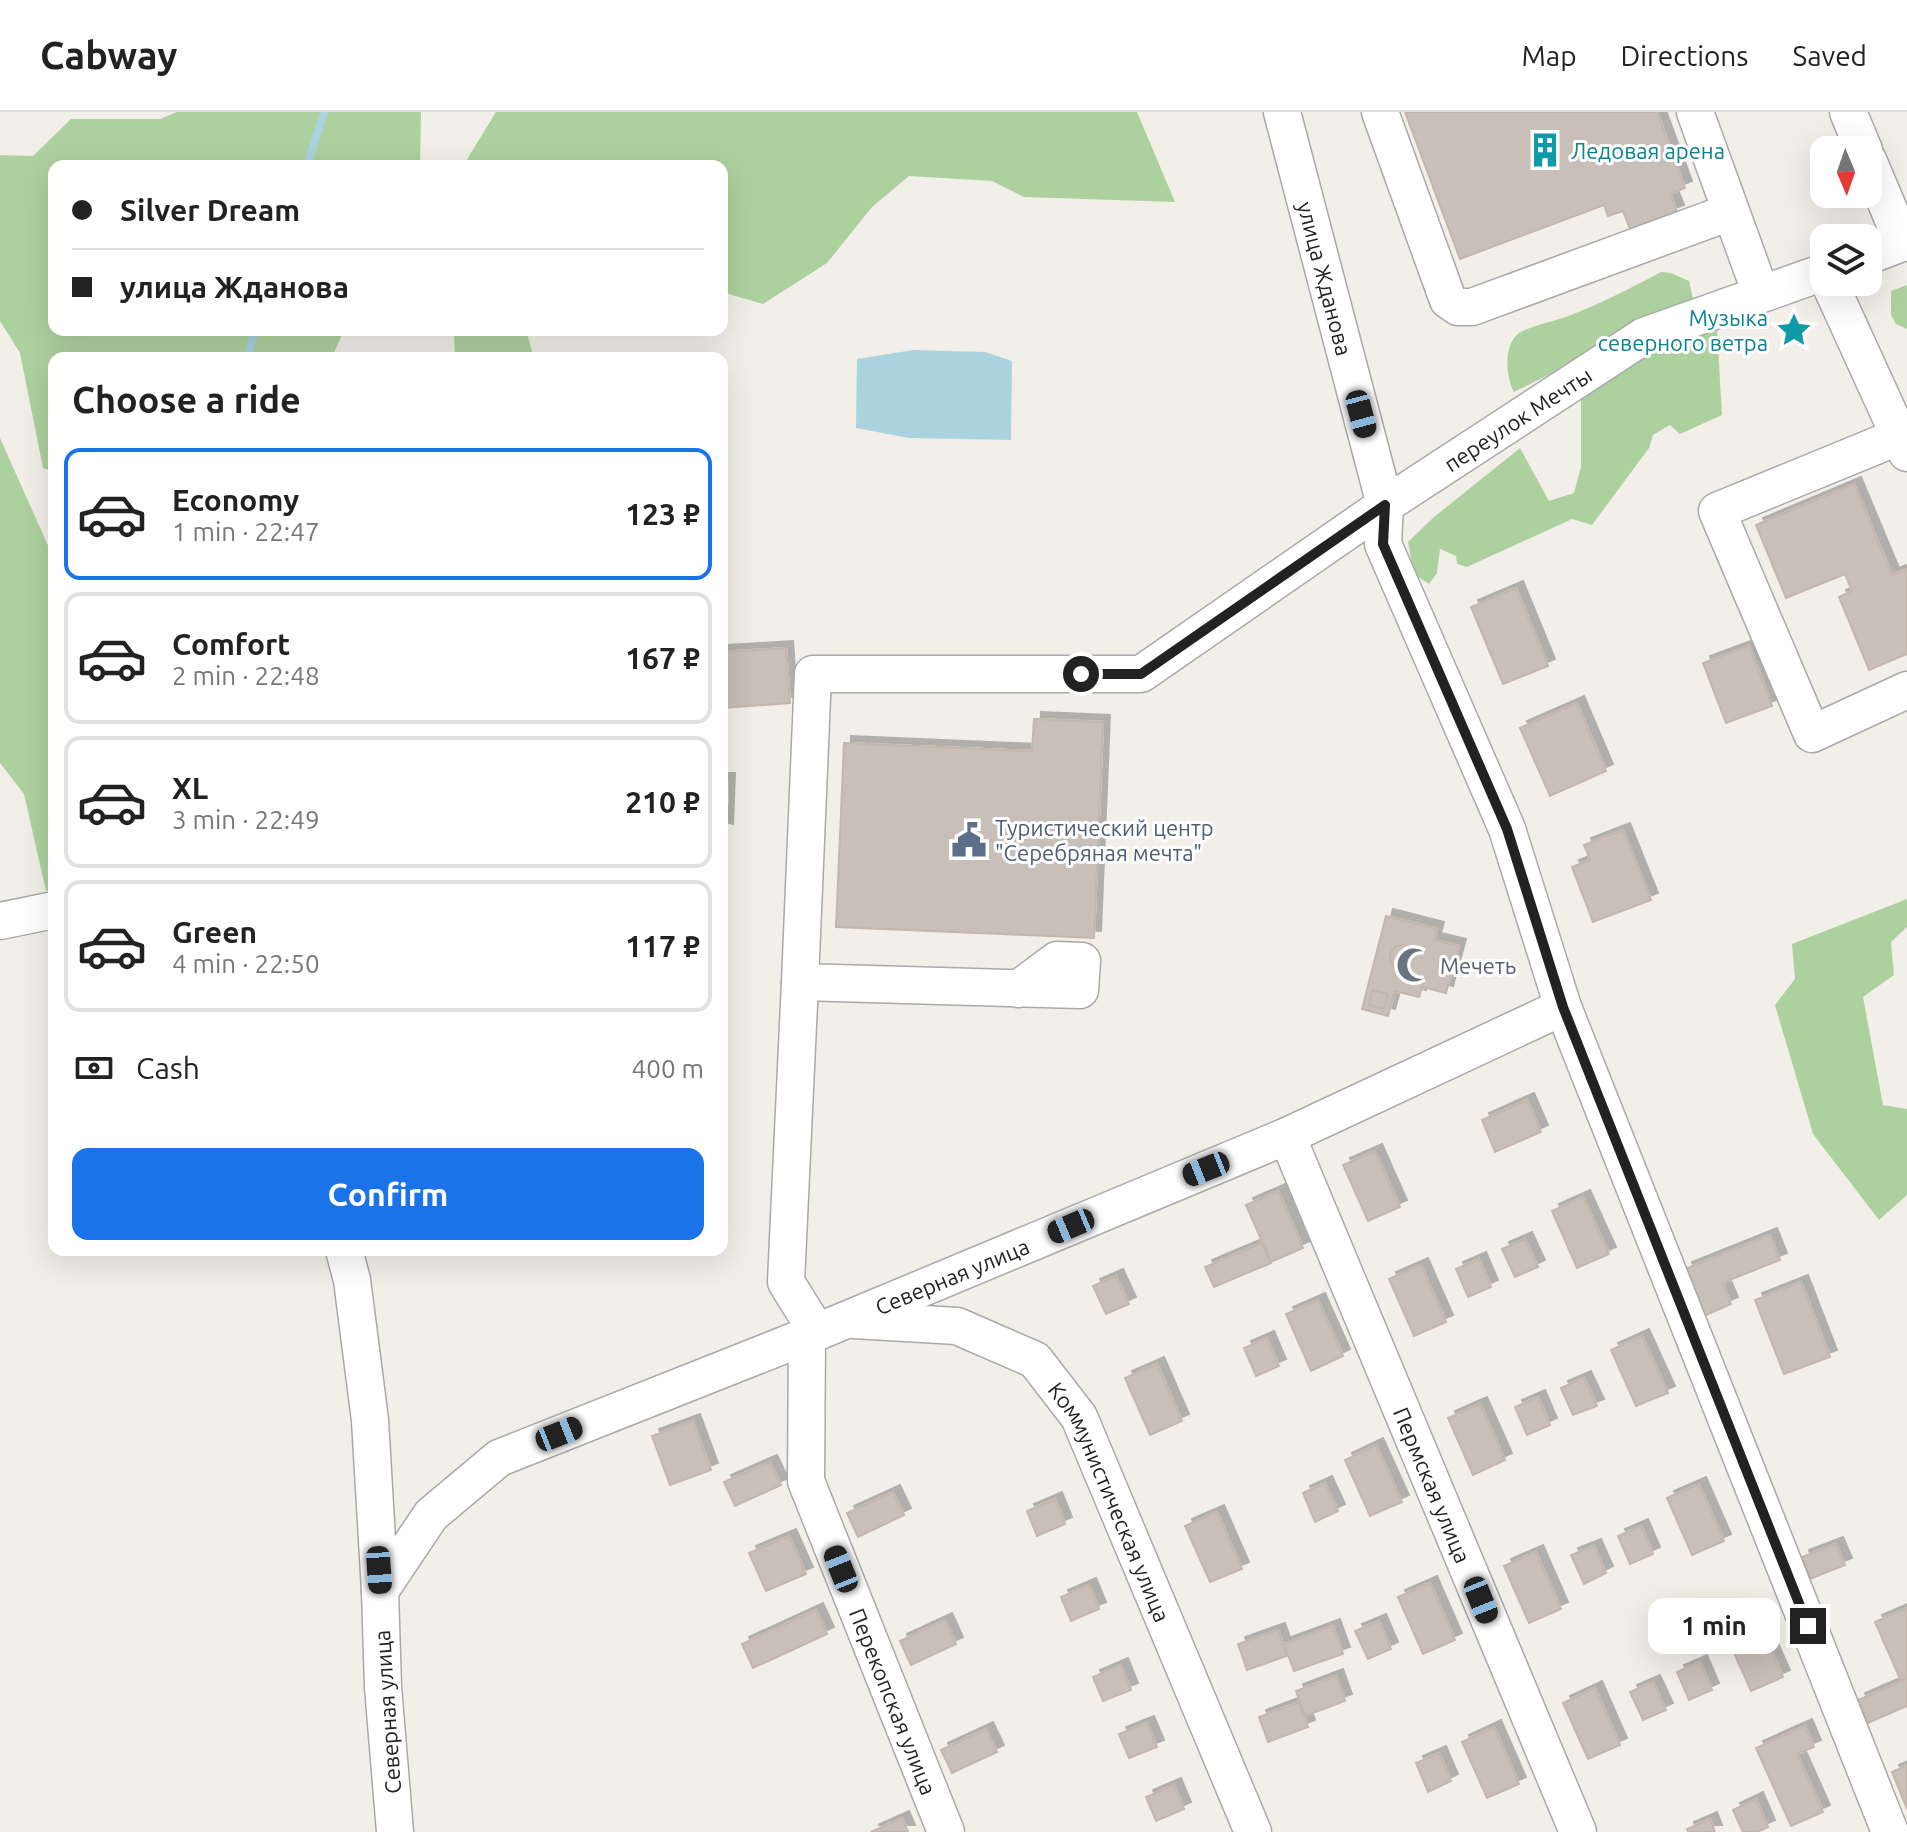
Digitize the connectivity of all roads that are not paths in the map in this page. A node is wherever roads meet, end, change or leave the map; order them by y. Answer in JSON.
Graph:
{"nodes":[{"id":1,"x":1282,"y":112,"type":"edge"},
{"id":2,"x":1380,"y":112,"type":"edge"},
{"id":3,"x":1695,"y":112,"type":"edge"},
{"id":4,"x":1848,"y":112,"type":"edge"},
{"id":5,"x":1858,"y":136,"type":"edge"},
{"id":6,"x":1882,"y":191,"type":"edge"},
{"id":7,"x":1730,"y":212,"type":"junction"},
{"id":8,"x":1905,"y":242,"type":"edge"},
{"id":9,"x":1882,"y":251,"type":"edge"},
{"id":10,"x":1810,"y":277,"type":"edge"},
{"id":11,"x":1761,"y":294,"type":"junction"},
{"id":12,"x":1835,"y":296,"type":"edge"},
{"id":13,"x":1903,"y":445,"type":"edge"},
{"id":14,"x":1385,"y":505,"type":"junction"},
{"id":15,"x":1907,"y":690,"type":"edge"},
{"id":16,"x":48,"y":911,"type":"edge"},
{"id":17,"x":0,"y":921,"type":"edge"},
{"id":18,"x":800,"y":982,"type":"junction"},
{"id":19,"x":1018,"y":989,"type":"dead end"},
{"id":20,"x":1563,"y":1007,"type":"junction"},
{"id":21,"x":1287,"y":1136,"type":"junction"},
{"id":22,"x":346,"y":1256,"type":"edge"},
{"id":23,"x":823,"y":1329,"type":"junction"},
{"id":24,"x":380,"y":1591,"type":"junction"},
{"id":25,"x":395,"y":1832,"type":"edge"},
{"id":26,"x":946,"y":1832,"type":"edge"},
{"id":27,"x":1253,"y":1832,"type":"edge"},
{"id":28,"x":1578,"y":1832,"type":"edge"},
{"id":29,"x":1890,"y":1832,"type":"edge"}],
"edges":[{"from":1,"to":14,"type":"street","name":"улица Жданова"},
{"from":2,"to":7,"type":"street"},
{"from":3,"to":7,"type":"street"},
{"from":4,"to":5,"type":"street"},
{"from":6,"to":8,"type":"street"},
{"from":7,"to":11,"type":"street"},
{"from":8,"to":9,"type":"street"},
{"from":10,"to":11,"type":"street","name":"переулок Мечты"},
{"from":11,"to":14,"type":"street","name":"переулок Мечты"},
{"from":12,"to":13,"type":"street"},
{"from":13,"to":15,"type":"street"},
{"from":14,"to":18,"type":"street","name":"переулок Мечты"},
{"from":14,"to":20,"type":"street","name":"улица Жданова"},
{"from":16,"to":17,"type":"street"},
{"from":18,"to":19,"type":"street"},
{"from":18,"to":23,"type":"street"},
{"from":20,"to":21,"type":"street","name":"Северная улица"},
{"from":20,"to":29,"type":"street","name":"улица Жданова"},
{"from":21,"to":23,"type":"street","name":"Северная улица"},
{"from":21,"to":28,"type":"street","name":"Пермская улица"},
{"from":22,"to":24,"type":"street","name":"Северная улица"},
{"from":23,"to":24,"type":"street","name":"Северная улица"},
{"from":23,"to":26,"type":"street","name":"Перекопская улица"},
{"from":23,"to":27,"type":"street","name":"Коммунистическая улица"},
{"from":24,"to":25,"type":"street","name":"Северная улица"}]}
